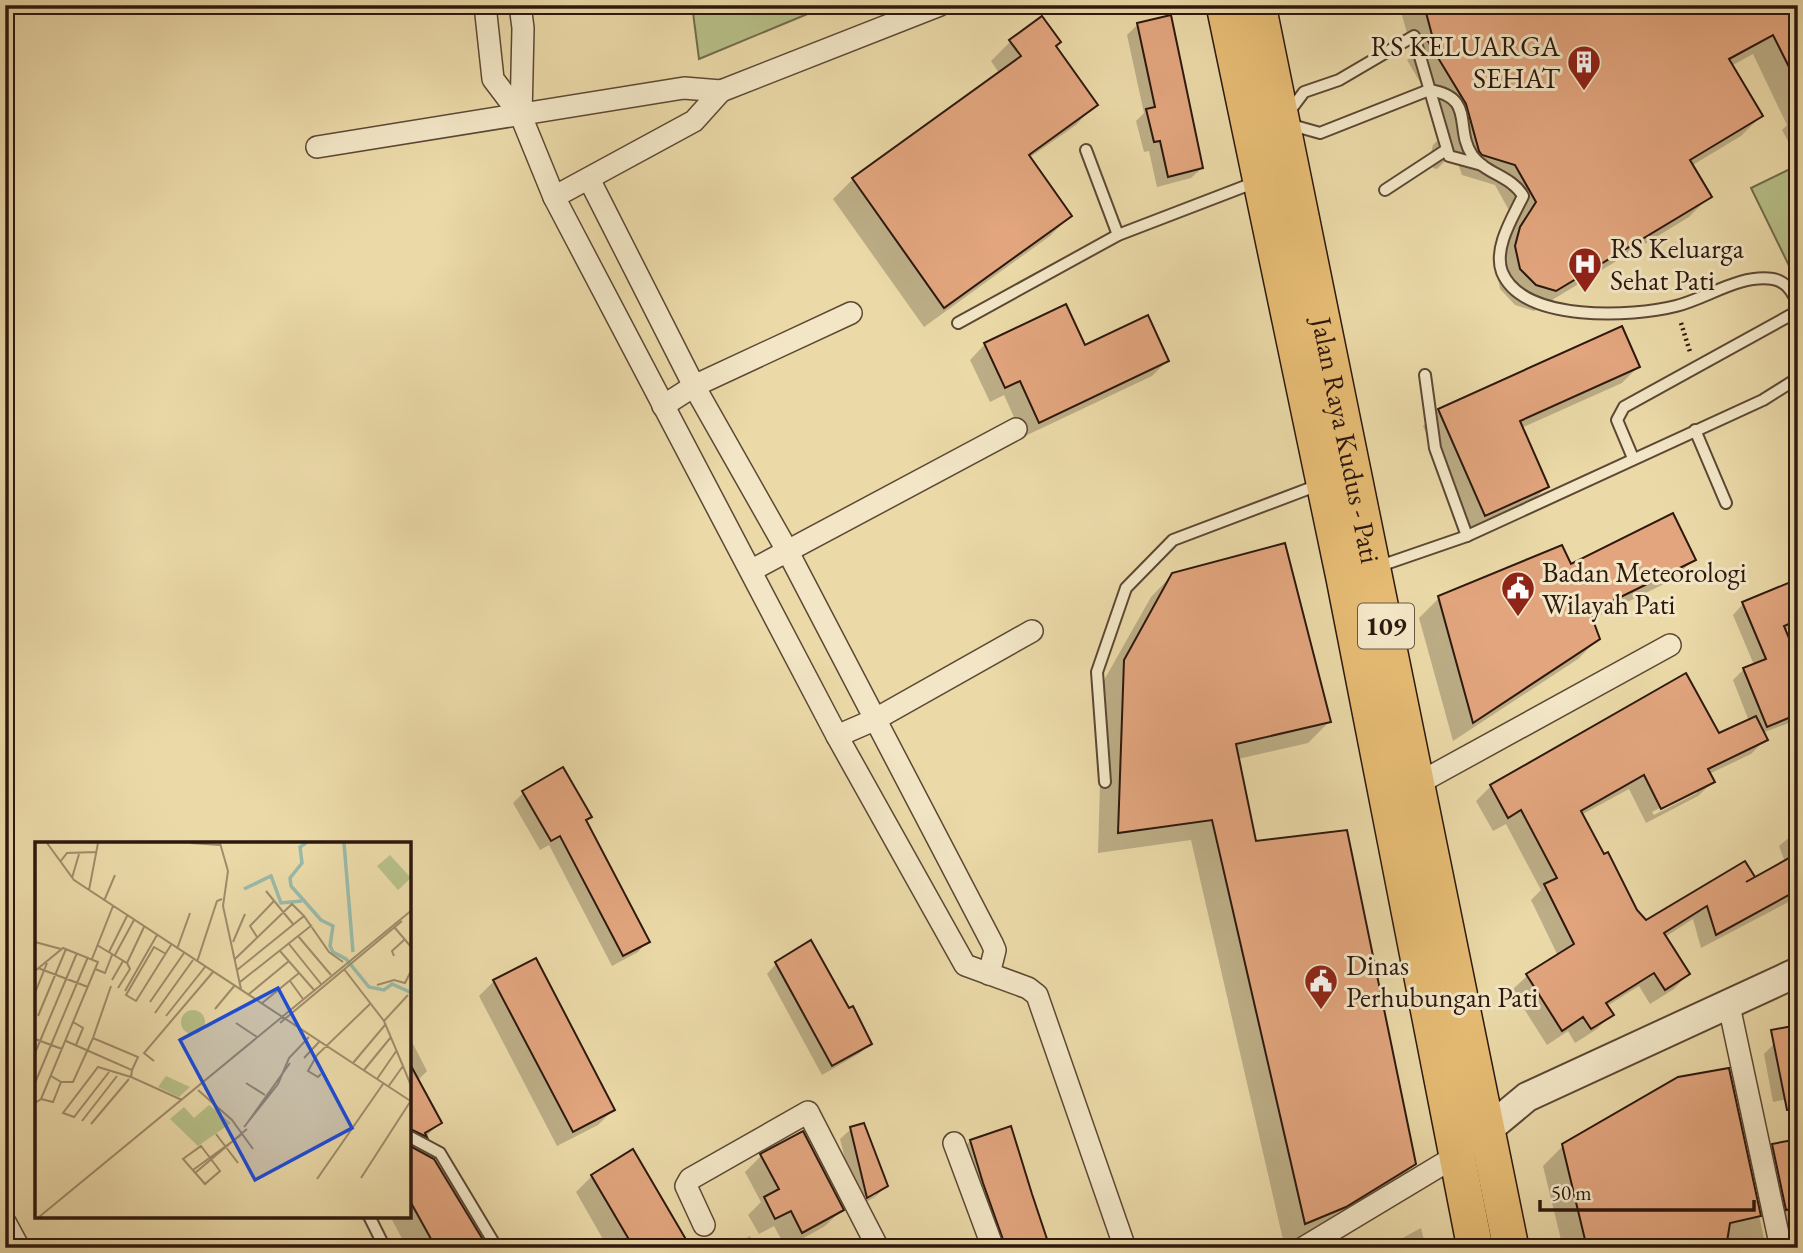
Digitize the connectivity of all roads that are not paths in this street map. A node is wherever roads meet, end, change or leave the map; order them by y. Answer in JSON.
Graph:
{"nodes":[{"id":1,"x":485,"y":5,"type":"edge"},
{"id":2,"x":520,"y":5,"type":"edge"},
{"id":3,"x":940,"y":5,"type":"edge"},
{"id":4,"x":1224,"y":5,"type":"edge"},
{"id":5,"x":1258,"y":5,"type":"edge"},
{"id":6,"x":1429,"y":90,"type":"junction"},
{"id":7,"x":721,"y":91,"type":"junction"},
{"id":8,"x":521,"y":116,"type":"junction"},
{"id":9,"x":1266,"y":127,"type":"junction"},
{"id":10,"x":317,"y":147,"type":"dead end"},
{"id":11,"x":1086,"y":150,"type":"dead end"},
{"id":12,"x":1446,"y":150,"type":"junction"},
{"id":13,"x":1482,"y":165,"type":"junction"},
{"id":14,"x":589,"y":178,"type":"junction"},
{"id":15,"x":1262,"y":180,"type":"junction"},
{"id":16,"x":1385,"y":190,"type":"dead end"},
{"id":17,"x":554,"y":197,"type":"junction"},
{"id":18,"x":1118,"y":235,"type":"junction"},
{"id":19,"x":1798,"y":305,"type":"edge"},
{"id":20,"x":1798,"y":311,"type":"edge"},
{"id":21,"x":852,"y":313,"type":"dead end"},
{"id":22,"x":958,"y":323,"type":"dead end"},
{"id":23,"x":1425,"y":375,"type":"dead end"},
{"id":24,"x":1798,"y":378,"type":"edge"},
{"id":25,"x":694,"y":386,"type":"junction"},
{"id":26,"x":663,"y":406,"type":"junction"},
{"id":27,"x":1016,"y":429,"type":"dead end"},
{"id":28,"x":1695,"y":430,"type":"junction"},
{"id":29,"x":1633,"y":458,"type":"junction"},
{"id":30,"x":1324,"y":483,"type":"junction"},
{"id":31,"x":1726,"y":503,"type":"dead end"},
{"id":32,"x":1467,"y":536,"type":"junction"},
{"id":33,"x":788,"y":552,"type":"junction"},
{"id":34,"x":752,"y":570,"type":"junction"},
{"id":35,"x":1359,"y":573,"type":"junction"},
{"id":36,"x":1032,"y":631,"type":"dead end"},
{"id":37,"x":1670,"y":645,"type":"dead end"},
{"id":38,"x":874,"y":720,"type":"junction"},
{"id":39,"x":837,"y":736,"type":"junction"},
{"id":40,"x":1105,"y":782,"type":"dead end"},
{"id":41,"x":1418,"y":784,"type":"junction"},
{"id":42,"x":1798,"y":972,"type":"edge"},
{"id":43,"x":989,"y":974,"type":"junction"},
{"id":44,"x":1728,"y":1002,"type":"junction"},
{"id":45,"x":1487,"y":1131,"type":"junction"},
{"id":46,"x":411,"y":1138,"type":"edge"},
{"id":47,"x":954,"y":1143,"type":"dead end"},
{"id":48,"x":1456,"y":1156,"type":"junction"},
{"id":49,"x":370,"y":1218,"type":"edge"},
{"id":50,"x":5,"y":1222,"type":"edge"},
{"id":51,"x":704,"y":1225,"type":"dead end"},
{"id":52,"x":19,"y":1248,"type":"edge"},
{"id":53,"x":385,"y":1248,"type":"edge"},
{"id":54,"x":497,"y":1248,"type":"edge"},
{"id":55,"x":878,"y":1248,"type":"edge"},
{"id":56,"x":993,"y":1248,"type":"edge"},
{"id":57,"x":1125,"y":1248,"type":"edge"},
{"id":58,"x":1303,"y":1248,"type":"edge"},
{"id":59,"x":1475,"y":1248,"type":"edge"},
{"id":60,"x":1511,"y":1248,"type":"edge"},
{"id":61,"x":1781,"y":1248,"type":"edge"}],
"edges":[{"from":1,"to":8,"type":"street"},
{"from":2,"to":8,"type":"street"},
{"from":3,"to":7,"type":"street"},
{"from":4,"to":9,"type":"main road","name":"Jalan Raya Kudus - Pati","number":"109"},
{"from":5,"to":9,"type":"main road","name":"Jalan Raya Kudus - Pati","number":"109"},
{"from":6,"to":9,"type":"lane"},
{"from":6,"to":9,"type":"lane"},
{"from":6,"to":12,"type":"lane"},
{"from":6,"to":13,"type":"lane"},
{"from":7,"to":8,"type":"street"},
{"from":7,"to":14,"type":"street"},
{"from":8,"to":10,"type":"street"},
{"from":8,"to":17,"type":"street"},
{"from":9,"to":15,"type":"main road","name":"Jalan Raya Kudus - Pati","number":"109"},
{"from":9,"to":35,"type":"main road","name":"Jalan Raya Kudus - Pati","number":"109"},
{"from":11,"to":18,"type":"lane"},
{"from":12,"to":13,"type":"lane"},
{"from":12,"to":16,"type":"lane"},
{"from":13,"to":19,"type":"lane"},
{"from":14,"to":17,"type":"street"},
{"from":14,"to":25,"type":"street"},
{"from":15,"to":18,"type":"lane"},
{"from":15,"to":30,"type":"main road","name":"Jalan Raya Kudus - Pati","number":"109"},
{"from":17,"to":26,"type":"street"},
{"from":18,"to":22,"type":"lane"},
{"from":20,"to":29,"type":"lane"},
{"from":21,"to":25,"type":"street"},
{"from":23,"to":32,"type":"lane"},
{"from":24,"to":28,"type":"lane"},
{"from":25,"to":26,"type":"street"},
{"from":25,"to":33,"type":"street"},
{"from":26,"to":34,"type":"street"},
{"from":27,"to":33,"type":"street"},
{"from":28,"to":29,"type":"lane"},
{"from":28,"to":31,"type":"lane"},
{"from":29,"to":32,"type":"lane"},
{"from":30,"to":35,"type":"main road","name":"Jalan Raya Kudus - Pati","number":"109"},
{"from":30,"to":40,"type":"lane"},
{"from":32,"to":35,"type":"lane"},
{"from":33,"to":34,"type":"street"},
{"from":33,"to":38,"type":"street"},
{"from":34,"to":39,"type":"street"},
{"from":35,"to":41,"type":"main road","name":"Jalan Raya Kudus - Pati","number":"109"},
{"from":35,"to":48,"type":"main road","name":"Jalan Raya Kudus - Pati","number":"109"},
{"from":36,"to":38,"type":"street"},
{"from":37,"to":41,"type":"street"},
{"from":38,"to":39,"type":"street"},
{"from":38,"to":43,"type":"street"},
{"from":39,"to":43,"type":"street"},
{"from":41,"to":45,"type":"main road","name":"Jalan Raya Kudus - Pati","number":"109"},
{"from":42,"to":44,"type":"street"},
{"from":43,"to":57,"type":"street"},
{"from":44,"to":45,"type":"street"},
{"from":44,"to":61,"type":"street"},
{"from":45,"to":48,"type":"street"},
{"from":45,"to":60,"type":"main road","name":"Jalan Raya Kudus - Pati","number":"109"},
{"from":46,"to":54,"type":"lane"},
{"from":47,"to":56,"type":"street"},
{"from":48,"to":58,"type":"street"},
{"from":48,"to":59,"type":"main road","name":"Jalan Raya Kudus - Pati","number":"109"},
{"from":49,"to":53,"type":"lane"},
{"from":50,"to":52,"type":"street"},
{"from":51,"to":55,"type":"street"}]}
